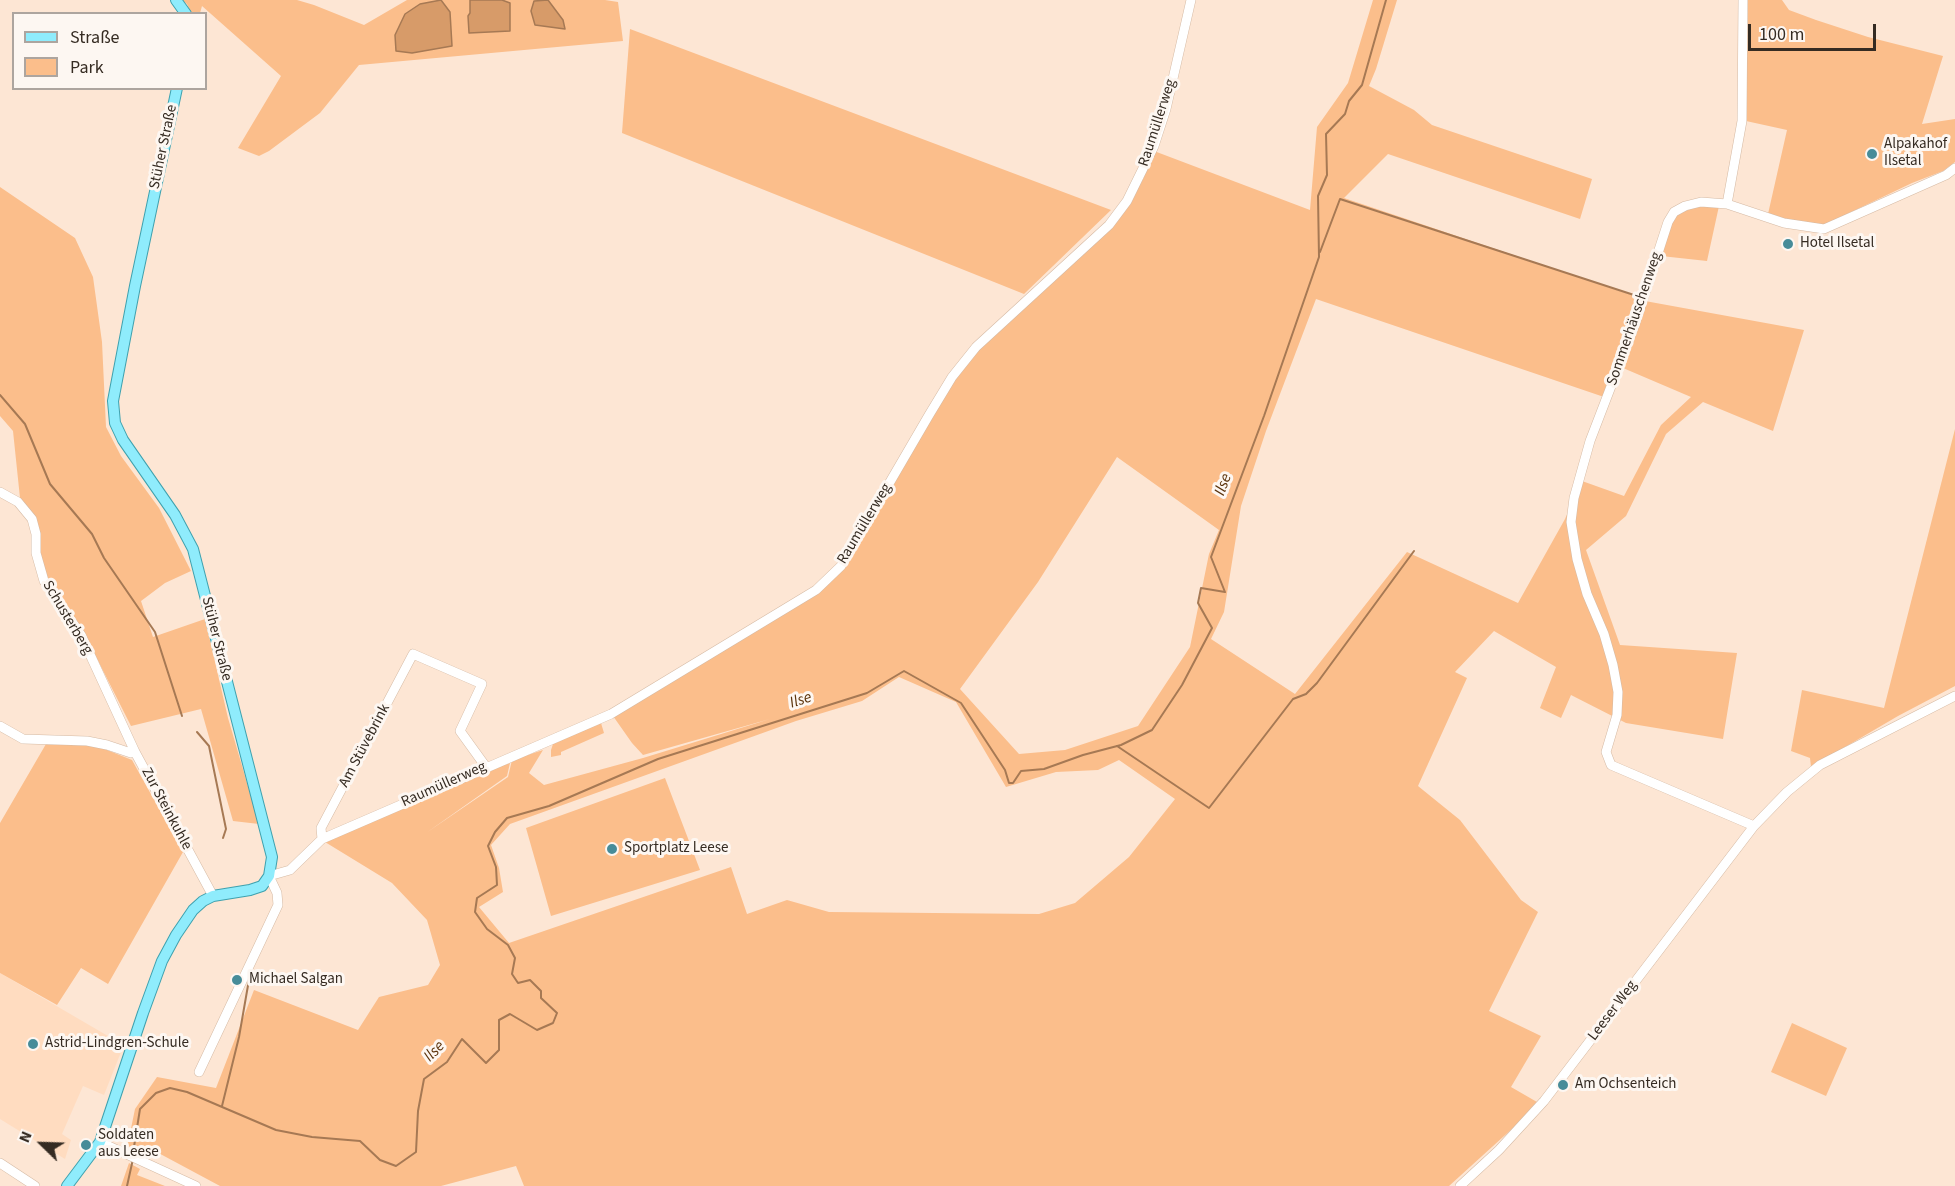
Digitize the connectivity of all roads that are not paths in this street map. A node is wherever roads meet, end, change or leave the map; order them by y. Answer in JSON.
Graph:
{"nodes":[{"id":1,"x":1191,"y":0,"type":"edge"},
{"id":2,"x":1743,"y":0,"type":"edge"},
{"id":3,"x":177,"y":90,"type":"edge"},
{"id":4,"x":1955,"y":168,"type":"edge"},
{"id":5,"x":1727,"y":204,"type":"junction"},
{"id":6,"x":0,"y":492,"type":"edge"},
{"id":7,"x":1955,"y":696,"type":"edge"},
{"id":8,"x":0,"y":726,"type":"edge"},
{"id":9,"x":135,"y":752,"type":"junction"},
{"id":10,"x":486,"y":767,"type":"junction"},
{"id":11,"x":1754,"y":826,"type":"junction"},
{"id":12,"x":322,"y":839,"type":"junction"},
{"id":13,"x":269,"y":876,"type":"junction"},
{"id":14,"x":213,"y":896,"type":"junction"},
{"id":15,"x":199,"y":1072,"type":"dead end"},
{"id":16,"x":100,"y":1142,"type":"junction"},
{"id":17,"x":0,"y":1163,"type":"edge"},
{"id":18,"x":35,"y":1186,"type":"edge"},
{"id":19,"x":68,"y":1186,"type":"edge"},
{"id":20,"x":196,"y":1186,"type":"edge"},
{"id":21,"x":1460,"y":1186,"type":"edge"}],
"edges":[{"from":1,"to":10,"type":"street","name":"Raumüllerweg"},
{"from":2,"to":5,"type":"street"},
{"from":3,"to":13,"type":"main road","name":"Stüher Straße"},
{"from":4,"to":5,"type":"street","name":"Sommerhäuschenweg"},
{"from":5,"to":11,"type":"street","name":"Sommerhäuschenweg"},
{"from":6,"to":9,"type":"street","name":"Schusterberg"},
{"from":7,"to":11,"type":"street","name":"Leeser Weg"},
{"from":8,"to":9,"type":"street","name":"Zur Steinkuhle"},
{"from":9,"to":14,"type":"street","name":"Zur Steinkuhle"},
{"from":10,"to":12,"type":"street","name":"Raumüllerweg"},
{"from":10,"to":12,"type":"street","name":"Am Stüvebrink"},
{"from":11,"to":21,"type":"street","name":"Leeser Weg"},
{"from":12,"to":13,"type":"street","name":"Raumüllerweg"},
{"from":13,"to":14,"type":"main road"},
{"from":13,"to":15,"type":"street"},
{"from":14,"to":16,"type":"main road"},
{"from":16,"to":19,"type":"main road"},
{"from":16,"to":20,"type":"street"},
{"from":17,"to":18,"type":"street"}]}
